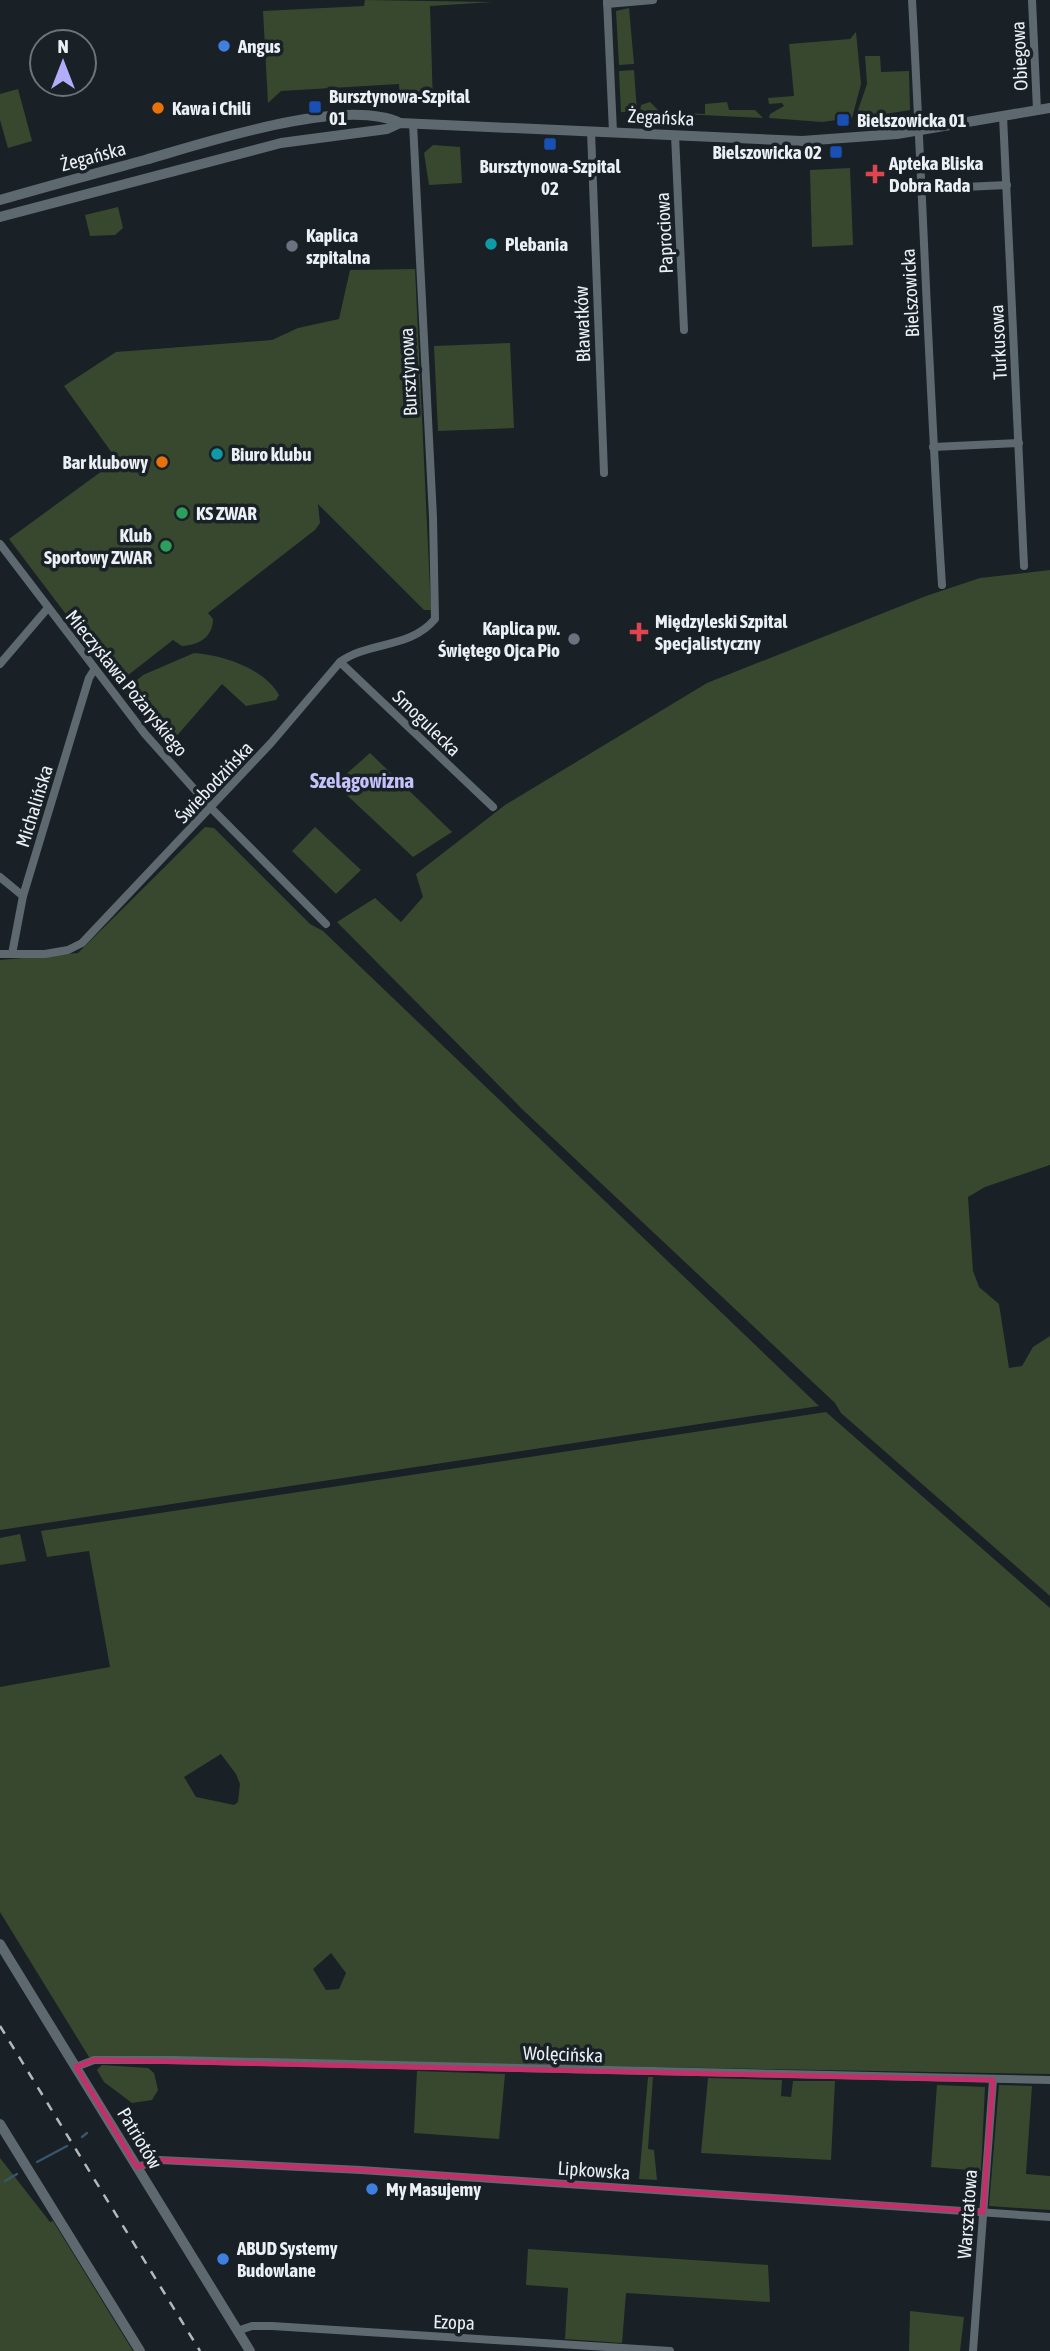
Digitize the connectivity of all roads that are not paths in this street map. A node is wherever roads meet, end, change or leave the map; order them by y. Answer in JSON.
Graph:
{"nodes":[{"id":1,"x":653,"y":0,"type":"edge"},
{"id":2,"x":912,"y":0,"type":"edge"},
{"id":3,"x":1032,"y":0,"type":"edge"},
{"id":4,"x":607,"y":2,"type":"edge"},
{"id":5,"x":1050,"y":108,"type":"edge"},
{"id":6,"x":1037,"y":110,"type":"junction"},
{"id":7,"x":1003,"y":116,"type":"junction"},
{"id":8,"x":400,"y":123,"type":"junction"},
{"id":9,"x":413,"y":123,"type":"junction"},
{"id":10,"x":919,"y":130,"type":"junction"},
{"id":11,"x":591,"y":131,"type":"junction"},
{"id":12,"x":613,"y":132,"type":"junction"},
{"id":13,"x":676,"y":135,"type":"junction"},
{"id":14,"x":1006,"y":185,"type":"junction"},
{"id":15,"x":921,"y":189,"type":"junction"},
{"id":16,"x":0,"y":200,"type":"edge"},
{"id":17,"x":0,"y":217,"type":"edge"},
{"id":18,"x":684,"y":330,"type":"dead end"},
{"id":19,"x":1019,"y":443,"type":"junction"},
{"id":20,"x":933,"y":447,"type":"junction"},
{"id":21,"x":604,"y":473,"type":"dead end"},
{"id":22,"x":0,"y":544,"type":"edge"},
{"id":23,"x":1024,"y":566,"type":"dead end"},
{"id":24,"x":942,"y":585,"type":"dead end"},
{"id":25,"x":47,"y":609,"type":"junction"},
{"id":26,"x":435,"y":619,"type":"joint"},
{"id":27,"x":340,"y":662,"type":"junction"},
{"id":28,"x":0,"y":664,"type":"edge"},
{"id":29,"x":94,"y":670,"type":"junction"},
{"id":30,"x":492,"y":807,"type":"dead end"},
{"id":31,"x":211,"y":808,"type":"junction"},
{"id":32,"x":0,"y":877,"type":"edge"},
{"id":33,"x":23,"y":895,"type":"junction"},
{"id":34,"x":326,"y":924,"type":"dead end"},
{"id":35,"x":0,"y":954,"type":"edge"},
{"id":36,"x":12,"y":954,"type":"junction"},
{"id":37,"x":0,"y":1944,"type":"edge"},
{"id":38,"x":76,"y":2067,"type":"junction"},
{"id":39,"x":993,"y":2080,"type":"junction"},
{"id":40,"x":1050,"y":2080,"type":"edge"},
{"id":41,"x":0,"y":2124,"type":"edge"},
{"id":42,"x":137,"y":2167,"type":"junction"},
{"id":43,"x":983,"y":2212,"type":"junction"},
{"id":44,"x":1050,"y":2217,"type":"edge"},
{"id":45,"x":237,"y":2331,"type":"junction"},
{"id":46,"x":140,"y":2351,"type":"edge"},
{"id":47,"x":250,"y":2351,"type":"edge"},
{"id":48,"x":670,"y":2351,"type":"edge"},
{"id":49,"x":972,"y":2351,"type":"edge"}],
"edges":[{"from":1,"to":4,"type":"street"},
{"from":2,"to":10,"type":"street","name":"Bielszowicka"},
{"from":3,"to":6,"type":"street","name":"Obiegowa"},
{"from":4,"to":12,"type":"street"},
{"from":5,"to":6,"type":"street","name":"Żegańska"},
{"from":6,"to":7,"type":"street","name":"Żegańska"},
{"from":7,"to":10,"type":"street","name":"Żegańska"},
{"from":7,"to":14,"type":"street","name":"Turkusowa"},
{"from":8,"to":9,"type":"street","name":"Żegańska"},
{"from":8,"to":16,"type":"street","name":"Żegańska"},
{"from":8,"to":17,"type":"street","name":"Żegańska"},
{"from":9,"to":11,"type":"street","name":"Żegańska"},
{"from":9,"to":26,"type":"street","name":"Bursztynowa"},
{"from":10,"to":13,"type":"street","name":"Żegańska"},
{"from":10,"to":15,"type":"street","name":"Bielszowicka"},
{"from":11,"to":12,"type":"street","name":"Żegańska"},
{"from":11,"to":21,"type":"street","name":"Bławatków"},
{"from":12,"to":13,"type":"street","name":"Żegańska"},
{"from":13,"to":18,"type":"street","name":"Paprociowa"},
{"from":14,"to":15,"type":"street"},
{"from":14,"to":19,"type":"street","name":"Turkusowa"},
{"from":15,"to":20,"type":"street","name":"Bielszowicka"},
{"from":19,"to":20,"type":"street"},
{"from":19,"to":23,"type":"street","name":"Turkusowa"},
{"from":20,"to":24,"type":"street","name":"Bielszowicka"},
{"from":22,"to":25,"type":"street","name":"Mieczysława Pożaryskiego"},
{"from":25,"to":28,"type":"street"},
{"from":25,"to":29,"type":"street","name":"Mieczysława Pożaryskiego"},
{"from":26,"to":27,"type":"street","name":"Świebodzińska"},
{"from":27,"to":30,"type":"street","name":"Smogulecka"},
{"from":27,"to":31,"type":"street","name":"Świebodzińska"},
{"from":29,"to":31,"type":"street","name":"Mieczysława Pożaryskiego"},
{"from":29,"to":33,"type":"street","name":"Michalińska"},
{"from":31,"to":34,"type":"street","name":"Mieczysława Pożaryskiego"},
{"from":31,"to":36,"type":"street","name":"Świebodzińska"},
{"from":32,"to":33,"type":"street"},
{"from":33,"to":36,"type":"street","name":"Michalińska"},
{"from":35,"to":36,"type":"street","name":"Świebodzińska"},
{"from":37,"to":38,"type":"street","name":"Patriotów"},
{"from":38,"to":39,"type":"street","name":"Wolęcińska"},
{"from":38,"to":42,"type":"street","name":"Patriotów"},
{"from":39,"to":40,"type":"street","name":"Wolęcińska"},
{"from":39,"to":43,"type":"street","name":"Warsztatowa"},
{"from":41,"to":46,"type":"street"},
{"from":42,"to":43,"type":"street","name":"Lipkowska"},
{"from":42,"to":45,"type":"street","name":"Patriotów"},
{"from":43,"to":44,"type":"street","name":"Lipkowska"},
{"from":43,"to":49,"type":"street","name":"Warsztatowa"},
{"from":45,"to":47,"type":"street","name":"Patriotów"},
{"from":45,"to":48,"type":"street","name":"Ezopa"}]}
